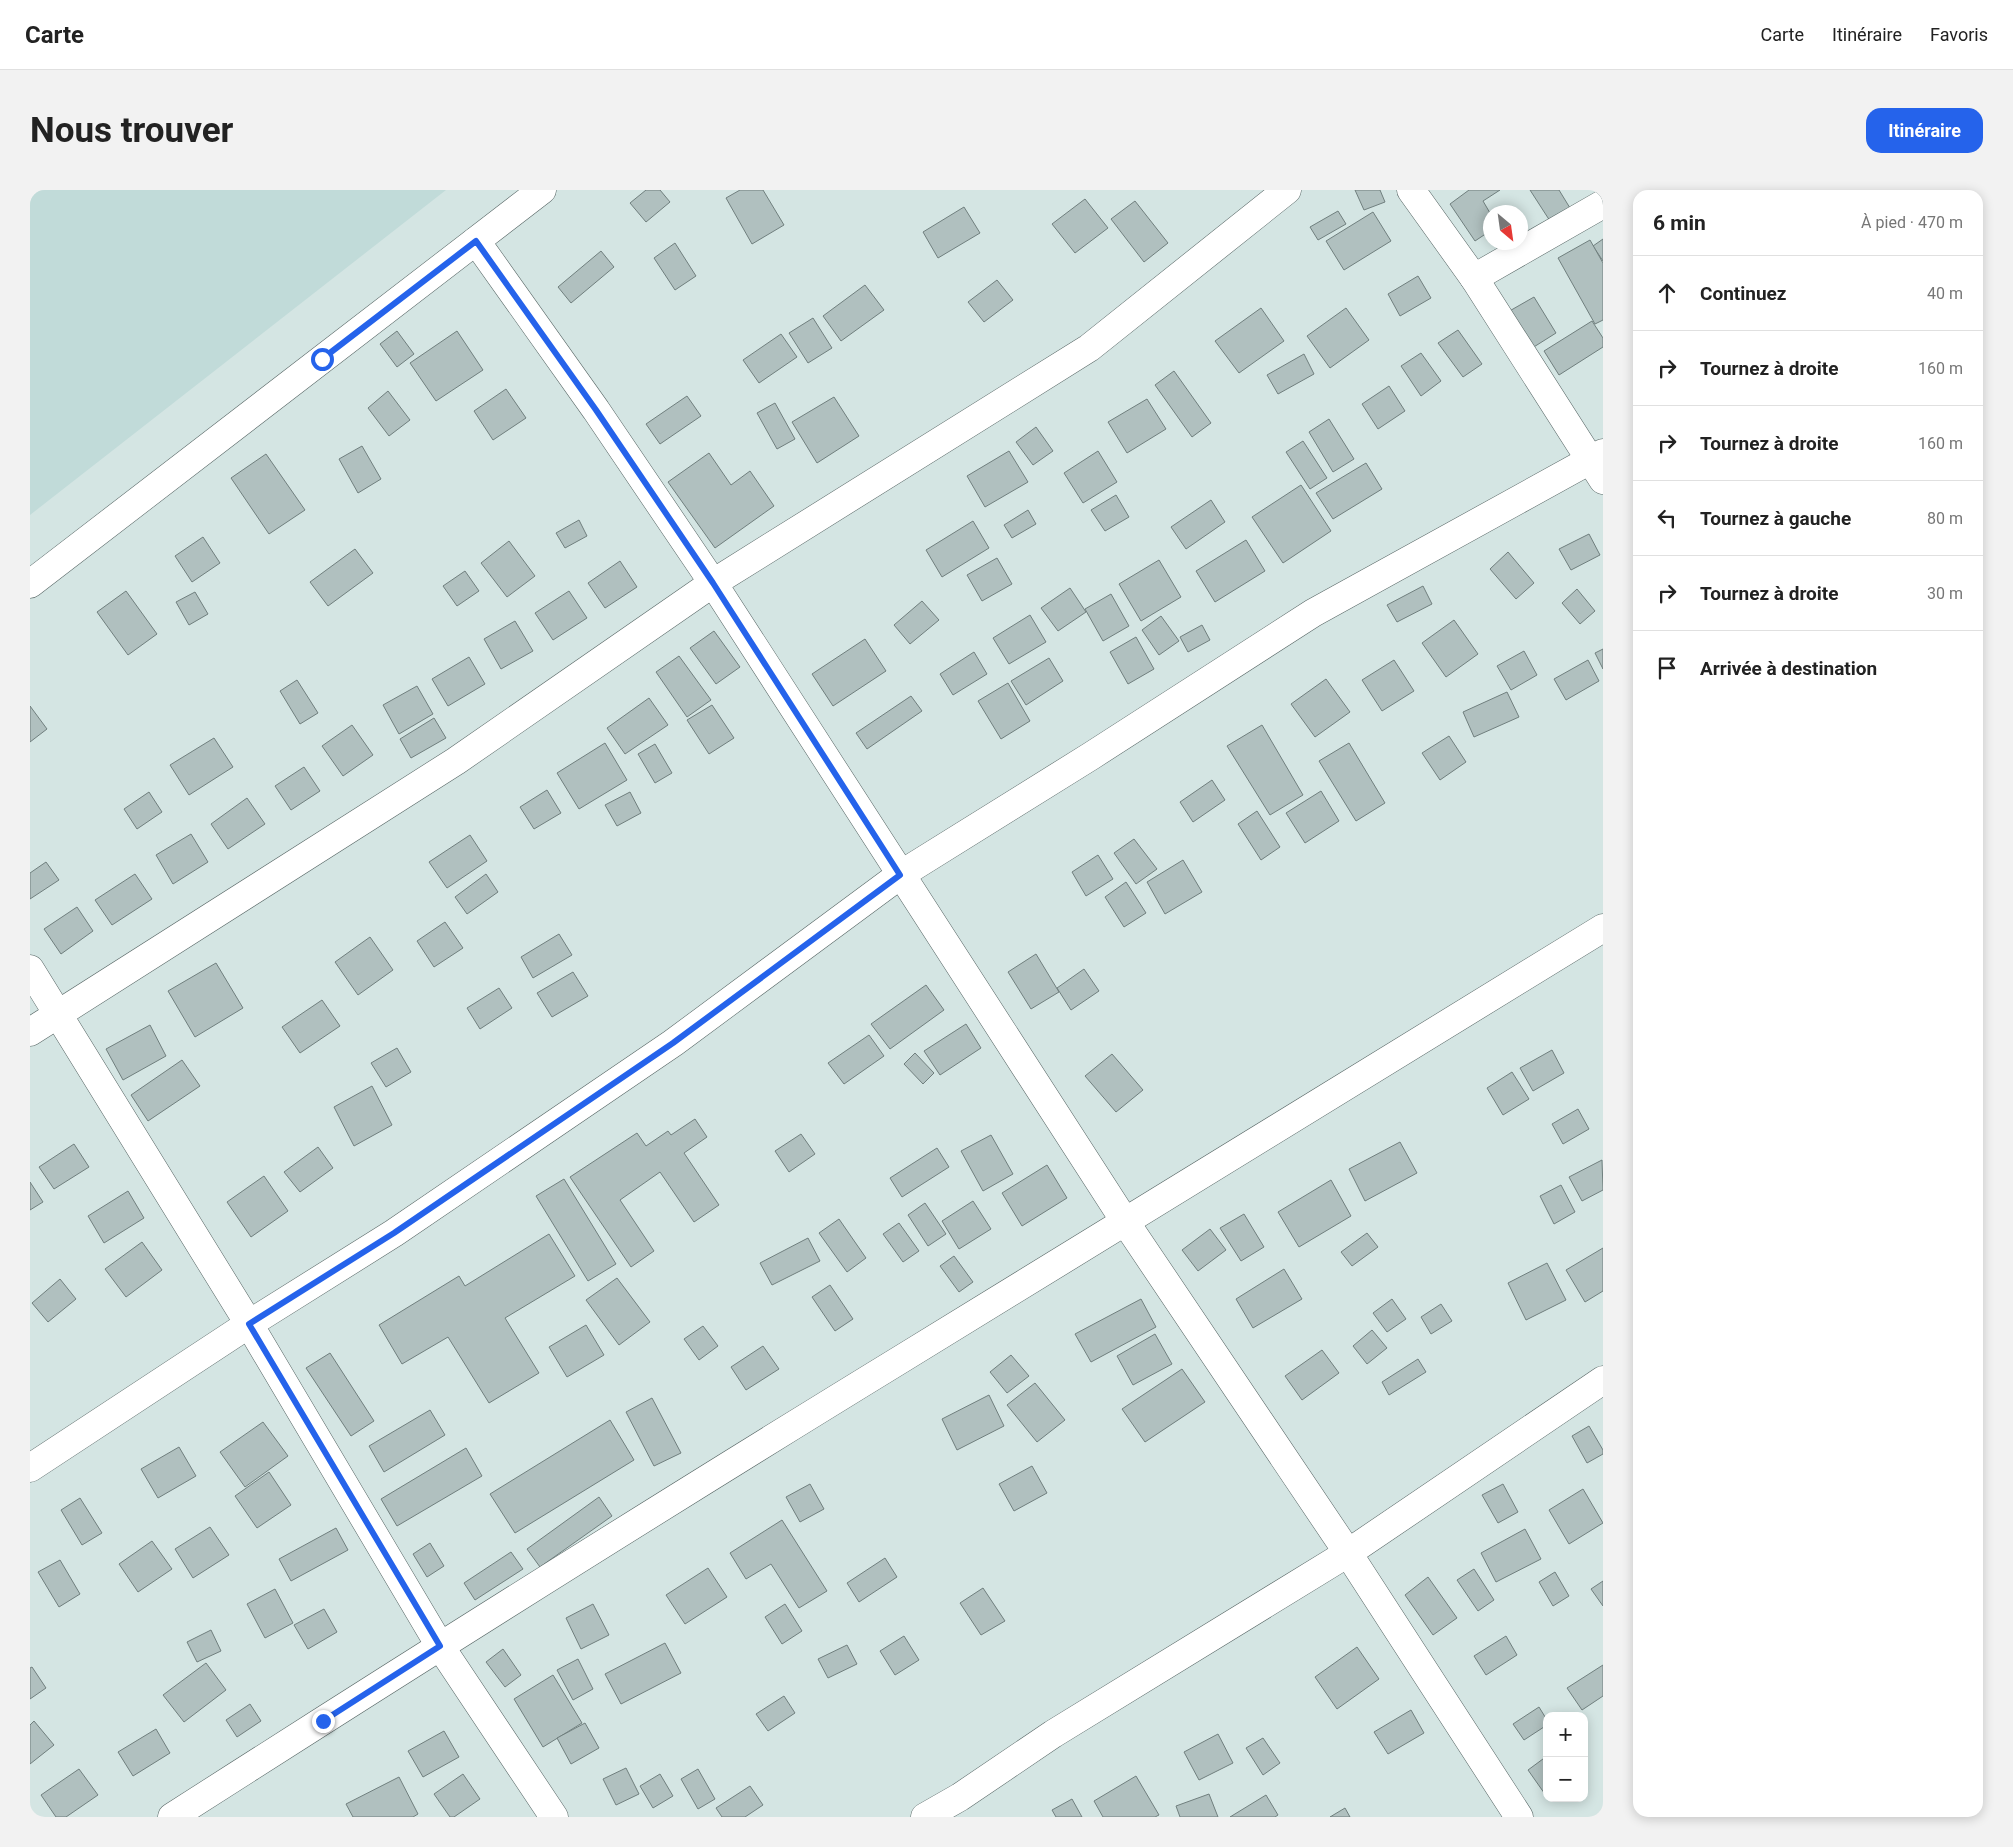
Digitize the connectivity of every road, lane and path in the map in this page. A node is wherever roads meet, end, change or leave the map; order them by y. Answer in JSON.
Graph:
{"nodes":[{"id":1,"x":542,"y":190,"type":"edge"},
{"id":2,"x":1287,"y":190,"type":"edge"},
{"id":3,"x":1411,"y":190,"type":"edge"},
{"id":4,"x":1603,"y":204,"type":"edge"},
{"id":5,"x":476,"y":241,"type":"junction"},
{"id":6,"x":1474,"y":278,"type":"junction"},
{"id":7,"x":1599,"y":464,"type":"edge"},
{"id":8,"x":713,"y":583,"type":"junction"},
{"id":9,"x":30,"y":584,"type":"edge"},
{"id":10,"x":900,"y":875,"type":"junction"},
{"id":11,"x":1603,"y":928,"type":"edge"},
{"id":12,"x":30,"y":970,"type":"edge"},
{"id":13,"x":57,"y":1014,"type":"junction"},
{"id":14,"x":30,"y":1032,"type":"edge"},
{"id":15,"x":1126,"y":1224,"type":"junction"},
{"id":16,"x":249,"y":1324,"type":"junction"},
{"id":17,"x":1603,"y":1380,"type":"edge"},
{"id":18,"x":30,"y":1468,"type":"edge"},
{"id":19,"x":1348,"y":1553,"type":"junction"},
{"id":20,"x":440,"y":1646,"type":"junction"},
{"id":21,"x":172,"y":1817,"type":"edge"},
{"id":22,"x":554,"y":1817,"type":"edge"},
{"id":23,"x":925,"y":1817,"type":"edge"},
{"id":24,"x":1519,"y":1817,"type":"edge"}],
"edges":[{"from":1,"to":5,"type":"street"},
{"from":2,"to":8,"type":"street"},
{"from":3,"to":6,"type":"street"},
{"from":4,"to":6,"type":"street"},
{"from":5,"to":8,"type":"street"},
{"from":5,"to":9,"type":"street"},
{"from":6,"to":7,"type":"street"},
{"from":7,"to":10,"type":"street"},
{"from":8,"to":10,"type":"street"},
{"from":8,"to":13,"type":"street"},
{"from":10,"to":15,"type":"street"},
{"from":10,"to":16,"type":"street"},
{"from":11,"to":15,"type":"street"},
{"from":12,"to":13,"type":"street"},
{"from":13,"to":14,"type":"street"},
{"from":13,"to":16,"type":"street"},
{"from":15,"to":19,"type":"street"},
{"from":15,"to":20,"type":"street"},
{"from":16,"to":18,"type":"street"},
{"from":16,"to":20,"type":"street"},
{"from":17,"to":19,"type":"street"},
{"from":19,"to":23,"type":"street"},
{"from":19,"to":24,"type":"street"},
{"from":20,"to":21,"type":"street"},
{"from":20,"to":22,"type":"street"}]}
